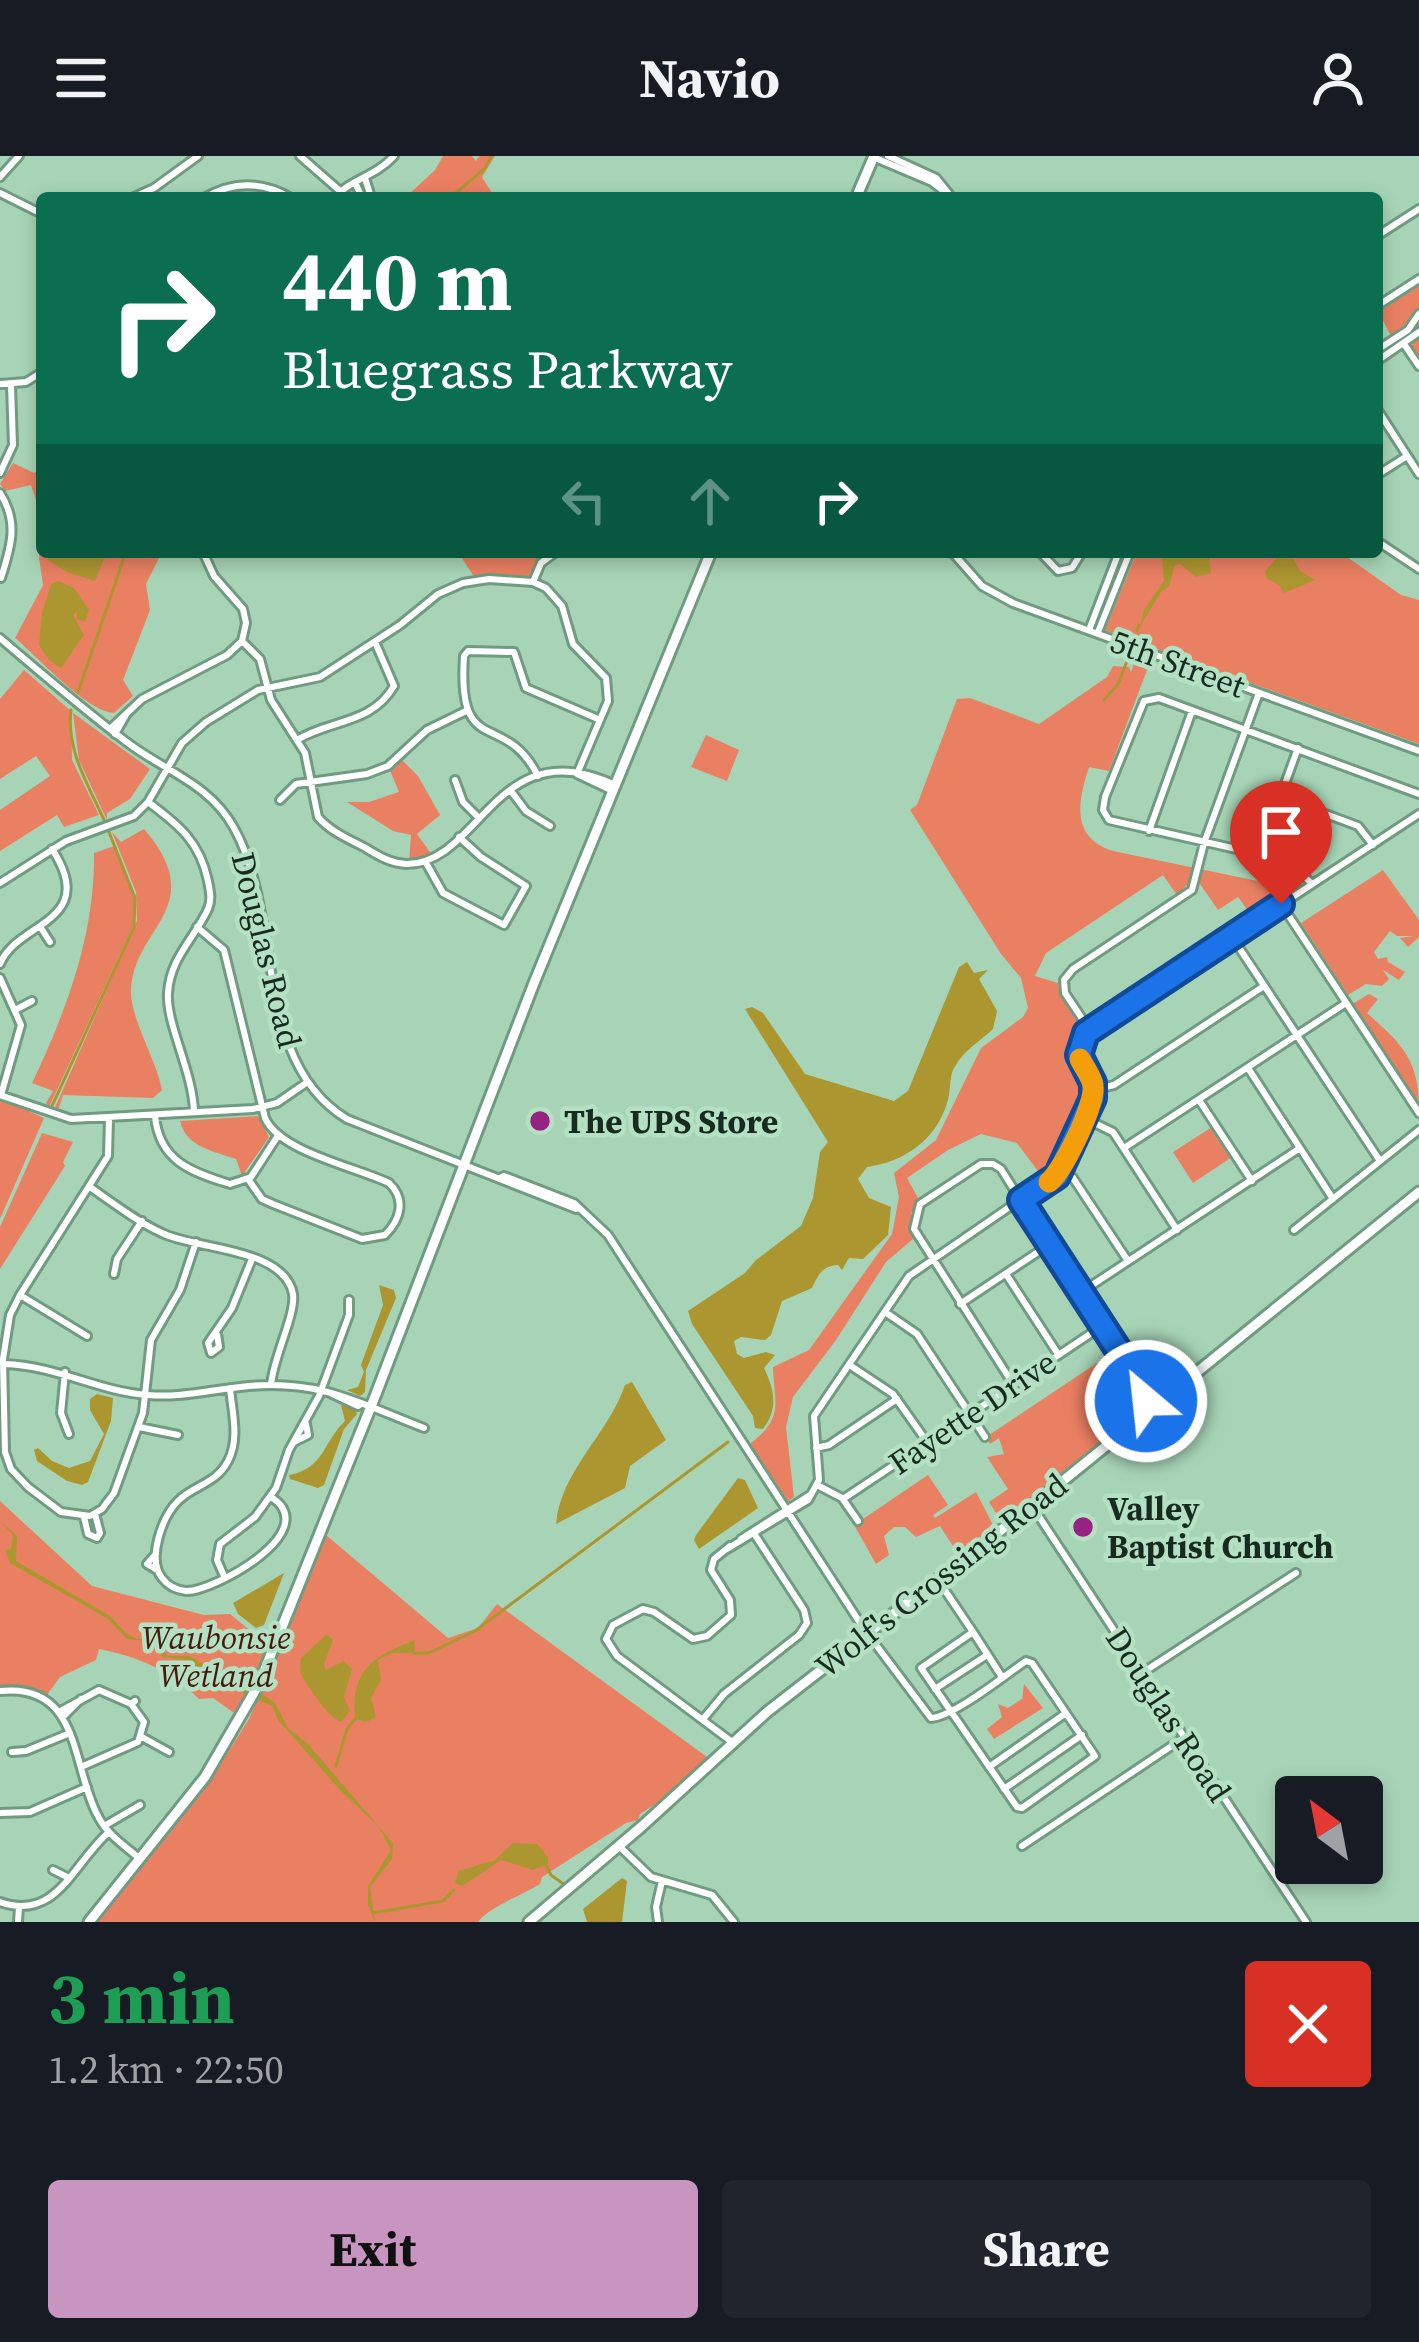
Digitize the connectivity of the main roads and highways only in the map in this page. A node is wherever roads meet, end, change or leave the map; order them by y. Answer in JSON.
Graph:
{"nodes":[{"id":1,"x":873,"y":156,"type":"edge"},
{"id":2,"x":858,"y":192,"type":"edge"},
{"id":3,"x":709,"y":558,"type":"edge"},
{"id":4,"x":1419,"y":1192,"type":"edge"},
{"id":5,"x":89,"y":1922,"type":"edge"},
{"id":6,"x":529,"y":1922,"type":"edge"}],
"edges":[{"from":1,"to":2,"type":"main road"},
{"from":3,"to":5,"type":"main road"},
{"from":4,"to":6,"type":"main road","name":"Wolf's Crossing Road"}]}
